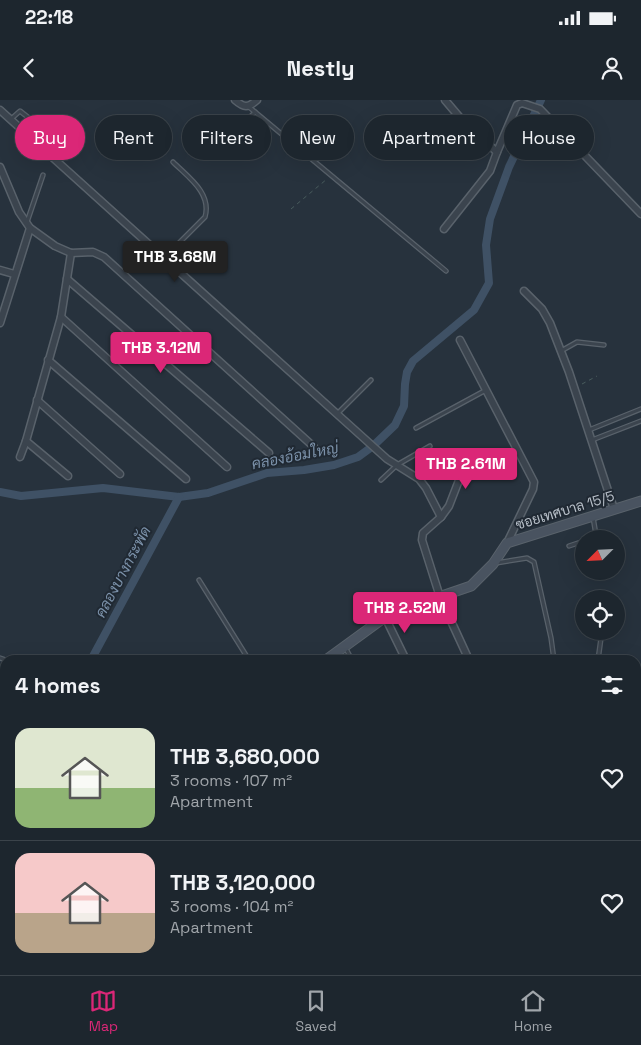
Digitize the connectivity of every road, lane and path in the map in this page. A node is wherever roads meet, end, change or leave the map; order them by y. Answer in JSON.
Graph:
{"nodes":[{"id":1,"x":235,"y":100,"type":"edge"},
{"id":2,"x":257,"y":100,"type":"edge"},
{"id":3,"x":445,"y":100,"type":"edge"},
{"id":4,"x":248,"y":106,"type":"junction"},
{"id":5,"x":0,"y":110,"type":"edge"},
{"id":6,"x":255,"y":112,"type":"junction"},
{"id":7,"x":15,"y":115,"type":"edge"},
{"id":8,"x":15,"y":115,"type":"edge"},
{"id":9,"x":25,"y":115,"type":"edge"},
{"id":10,"x":252,"y":115,"type":"edge"},
{"id":11,"x":11,"y":120,"type":"junction"},
{"id":12,"x":497,"y":152,"type":"junction"},
{"id":13,"x":173,"y":162,"type":"dead end"},
{"id":14,"x":0,"y":167,"type":"edge"},
{"id":15,"x":43,"y":175,"type":"dead end"},
{"id":16,"x":332,"y":175,"type":"junction"},
{"id":17,"x":291,"y":209,"type":"dead end"},
{"id":18,"x":641,"y":214,"type":"edge"},
{"id":19,"x":28,"y":225,"type":"junction"},
{"id":20,"x":444,"y":229,"type":"dead end"},
{"id":21,"x":71,"y":253,"type":"junction"},
{"id":22,"x":164,"y":258,"type":"junction"},
{"id":23,"x":0,"y":270,"type":"edge"},
{"id":24,"x":446,"y":271,"type":"dead end"},
{"id":25,"x":14,"y":274,"type":"junction"},
{"id":26,"x":66,"y":279,"type":"junction"},
{"id":27,"x":524,"y":291,"type":"dead end"},
{"id":28,"x":2,"y":311,"type":"edge"},
{"id":29,"x":61,"y":317,"type":"junction"},
{"id":30,"x":0,"y":323,"type":"edge"},
{"id":31,"x":460,"y":340,"type":"dead end"},
{"id":32,"x":604,"y":345,"type":"dead end"},
{"id":33,"x":561,"y":351,"type":"junction"},
{"id":34,"x":48,"y":360,"type":"junction"},
{"id":35,"x":597,"y":376,"type":"dead end"},
{"id":36,"x":371,"y":380,"type":"dead end"},
{"id":37,"x":574,"y":387,"type":"junction"},
{"id":38,"x":486,"y":390,"type":"junction"},
{"id":39,"x":37,"y":400,"type":"junction"},
{"id":40,"x":641,"y":409,"type":"edge"},
{"id":41,"x":337,"y":414,"type":"junction"},
{"id":42,"x":641,"y":421,"type":"edge"},
{"id":43,"x":416,"y":428,"type":"dead end"},
{"id":44,"x":588,"y":430,"type":"junction"},
{"id":45,"x":26,"y":440,"type":"junction"},
{"id":46,"x":592,"y":440,"type":"junction"},
{"id":47,"x":430,"y":446,"type":"dead end"},
{"id":48,"x":314,"y":447,"type":"dead end"},
{"id":49,"x":269,"y":453,"type":"dead end"},
{"id":50,"x":486,"y":456,"type":"dead end"},
{"id":51,"x":20,"y":457,"type":"dead end"},
{"id":52,"x":397,"y":465,"type":"junction"},
{"id":53,"x":227,"y":467,"type":"dead end"},
{"id":54,"x":120,"y":474,"type":"dead end"},
{"id":55,"x":68,"y":476,"type":"dead end"},
{"id":56,"x":186,"y":479,"type":"dead end"},
{"id":57,"x":381,"y":480,"type":"dead end"},
{"id":58,"x":641,"y":501,"type":"edge"},
{"id":59,"x":614,"y":509,"type":"junction"},
{"id":60,"x":592,"y":516,"type":"junction"},
{"id":61,"x":441,"y":517,"type":"junction"},
{"id":62,"x":595,"y":530,"type":"edge"},
{"id":63,"x":507,"y":542,"type":"junction"},
{"id":64,"x":575,"y":544,"type":"edge"},
{"id":65,"x":569,"y":546,"type":"dead end"},
{"id":66,"x":493,"y":564,"type":"junction"},
{"id":67,"x":198,"y":580,"type":"dead end"},
{"id":68,"x":440,"y":597,"type":"junction"},
{"id":69,"x":385,"y":617,"type":"junction"},
{"id":70,"x":601,"y":640,"type":"edge"},
{"id":71,"x":345,"y":646,"type":"junction"},
{"id":72,"x":246,"y":655,"type":"edge"},
{"id":73,"x":333,"y":655,"type":"edge"},
{"id":74,"x":350,"y":655,"type":"edge"},
{"id":75,"x":404,"y":655,"type":"edge"},
{"id":76,"x":467,"y":655,"type":"edge"},
{"id":77,"x":553,"y":655,"type":"edge"},
{"id":78,"x":599,"y":655,"type":"edge"}],
"edges":[{"from":1,"to":4,"type":"street"},
{"from":2,"to":4,"type":"street"},
{"from":3,"to":12,"type":"street"},
{"from":4,"to":6,"type":"lane"},
{"from":5,"to":11,"type":"street"},
{"from":6,"to":10,"type":"lane"},
{"from":6,"to":16,"type":"lane"},
{"from":7,"to":11,"type":"lane"},
{"from":8,"to":9,"type":"lane"},
{"from":11,"to":22,"type":"street"},
{"from":12,"to":18,"type":"street"},
{"from":12,"to":20,"type":"street"},
{"from":13,"to":22,"type":"lane"},
{"from":14,"to":19,"type":"street"},
{"from":15,"to":19,"type":"lane"},
{"from":16,"to":17,"type":"path"},
{"from":16,"to":24,"type":"lane"},
{"from":19,"to":21,"type":"street"},
{"from":19,"to":25,"type":"street"},
{"from":21,"to":26,"type":"street"},
{"from":21,"to":48,"type":"street"},
{"from":22,"to":41,"type":"street"},
{"from":23,"to":25,"type":"street"},
{"from":25,"to":28,"type":"street"},
{"from":26,"to":29,"type":"street"},
{"from":26,"to":49,"type":"street"},
{"from":27,"to":33,"type":"street"},
{"from":28,"to":30,"type":"street"},
{"from":29,"to":34,"type":"street"},
{"from":29,"to":53,"type":"street"},
{"from":31,"to":38,"type":"street"},
{"from":32,"to":33,"type":"lane"},
{"from":33,"to":37,"type":"street"},
{"from":34,"to":39,"type":"street"},
{"from":34,"to":56,"type":"street"},
{"from":35,"to":37,"type":"path"},
{"from":36,"to":41,"type":"lane"},
{"from":37,"to":44,"type":"street"},
{"from":38,"to":43,"type":"lane"},
{"from":38,"to":63,"type":"street"},
{"from":39,"to":45,"type":"street"},
{"from":39,"to":54,"type":"street"},
{"from":40,"to":44,"type":"lane"},
{"from":41,"to":52,"type":"street"},
{"from":42,"to":46,"type":"lane"},
{"from":44,"to":46,"type":"street"},
{"from":45,"to":51,"type":"street"},
{"from":45,"to":55,"type":"street"},
{"from":46,"to":59,"type":"street"},
{"from":47,"to":52,"type":"lane"},
{"from":50,"to":61,"type":"street"},
{"from":52,"to":57,"type":"lane"},
{"from":52,"to":61,"type":"street"},
{"from":58,"to":59,"type":"street","name":"ซอยเทศบาล 15/5"},
{"from":59,"to":60,"type":"street","name":"ซอยเทศบาล 15/5"},
{"from":60,"to":62,"type":"lane"},
{"from":60,"to":63,"type":"street","name":"ซอยเทศบาล 15/5"},
{"from":61,"to":68,"type":"street"},
{"from":63,"to":66,"type":"street","name":"ซอยเทศบาล 15/5"},
{"from":64,"to":65,"type":"lane"},
{"from":66,"to":68,"type":"street","name":"ซอยเทศบาล 15/5"},
{"from":66,"to":77,"type":"lane"},
{"from":67,"to":72,"type":"lane"},
{"from":68,"to":69,"type":"street","name":"ซอยเทศบาล 15/5"},
{"from":68,"to":76,"type":"street"},
{"from":69,"to":71,"type":"street","name":"ซอยเทศบาล 15/5"},
{"from":69,"to":75,"type":"street"},
{"from":70,"to":78,"type":"lane"},
{"from":71,"to":73,"type":"street","name":"ซอยเทศบาล 15/5"},
{"from":71,"to":74,"type":"lane"}]}
